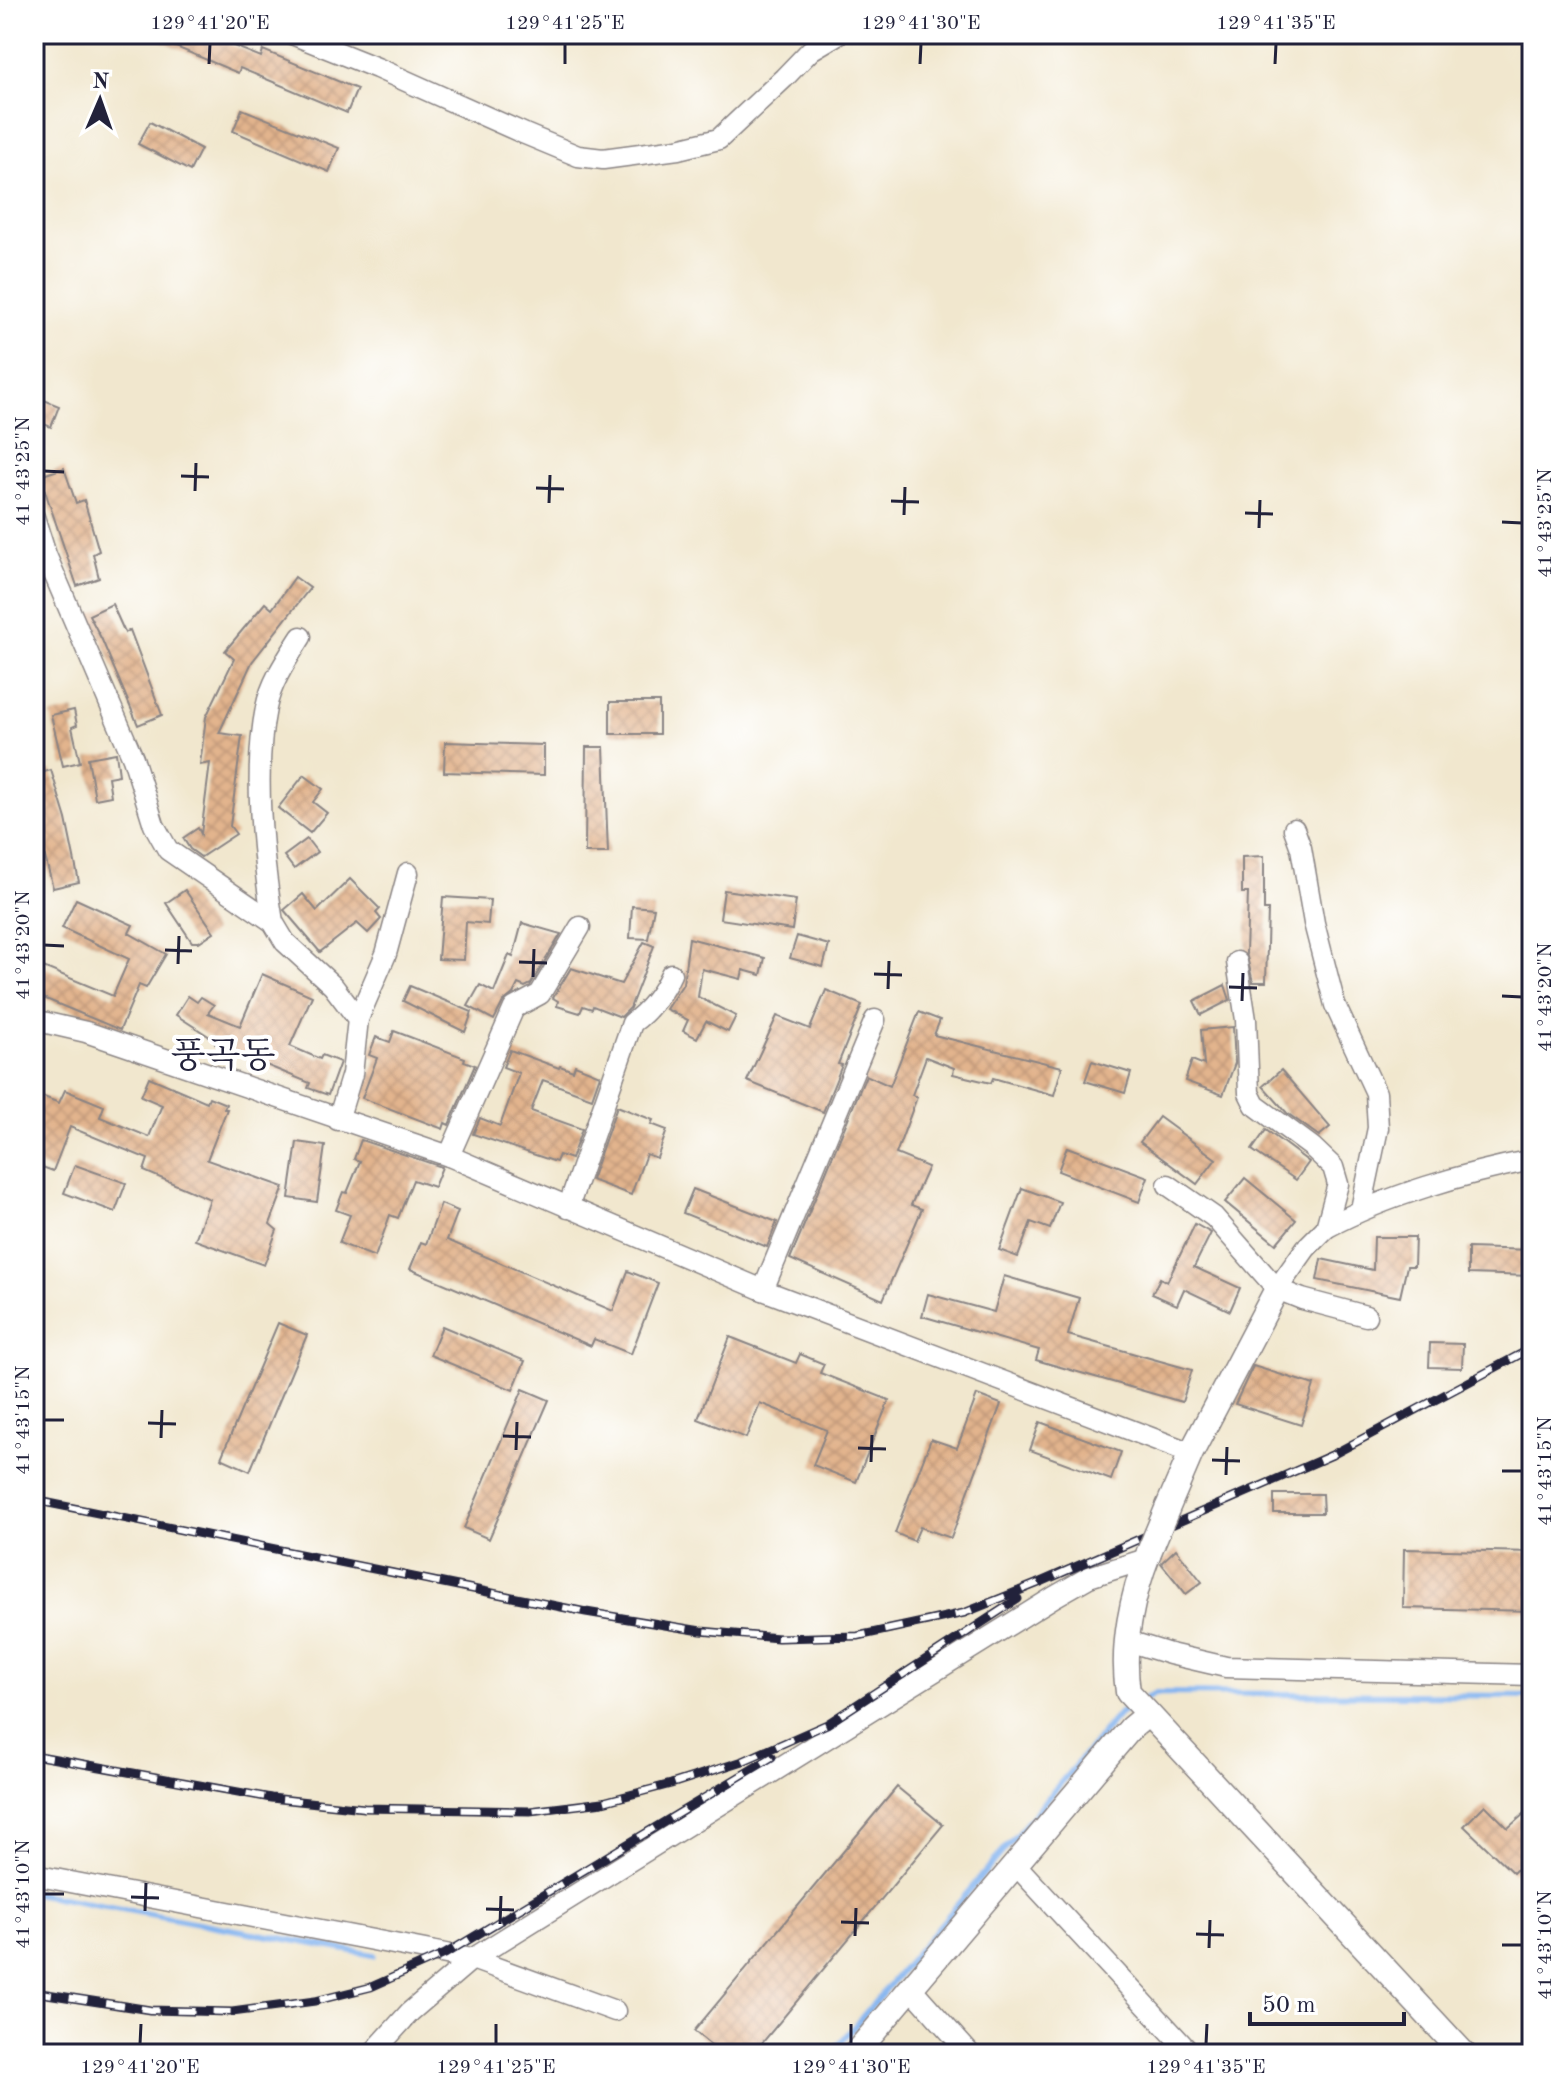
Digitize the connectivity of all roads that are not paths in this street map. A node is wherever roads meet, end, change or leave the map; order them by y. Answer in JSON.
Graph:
{"nodes":[{"id":1,"x":292,"y":34,"type":"edge"},
{"id":2,"x":838,"y":34,"type":"edge"},
{"id":3,"x":34,"y":517,"type":"edge"},
{"id":4,"x":301,"y":637,"type":"dead end"},
{"id":5,"x":1294,"y":829,"type":"dead end"},
{"id":6,"x":408,"y":873,"type":"dead end"},
{"id":7,"x":273,"y":922,"type":"junction"},
{"id":8,"x":580,"y":927,"type":"dead end"},
{"id":9,"x":1237,"y":962,"type":"dead end"},
{"id":10,"x":671,"y":974,"type":"dead end"},
{"id":11,"x":358,"y":1019,"type":"junction"},
{"id":12,"x":34,"y":1020,"type":"edge"},
{"id":13,"x":875,"y":1020,"type":"dead end"},
{"id":14,"x":338,"y":1120,"type":"junction"},
{"id":15,"x":449,"y":1156,"type":"junction"},
{"id":16,"x":1532,"y":1160,"type":"edge"},
{"id":17,"x":1168,"y":1185,"type":"dead end"},
{"id":18,"x":568,"y":1208,"type":"junction"},
{"id":19,"x":1361,"y":1209,"type":"junction"},
{"id":20,"x":1326,"y":1228,"type":"junction"},
{"id":21,"x":1277,"y":1289,"type":"junction"},
{"id":22,"x":763,"y":1290,"type":"junction"},
{"id":23,"x":1366,"y":1316,"type":"dead end"},
{"id":24,"x":1191,"y":1453,"type":"junction"},
{"id":25,"x":1148,"y":1555,"type":"junction"},
{"id":26,"x":1128,"y":1641,"type":"junction"},
{"id":27,"x":1532,"y":1675,"type":"edge"},
{"id":28,"x":1140,"y":1705,"type":"junction"},
{"id":29,"x":1015,"y":1864,"type":"junction"},
{"id":30,"x":34,"y":1875,"type":"edge"},
{"id":31,"x":472,"y":1959,"type":"junction"},
{"id":32,"x":911,"y":1988,"type":"junction"},
{"id":33,"x":615,"y":2011,"type":"dead end"},
{"id":34,"x":372,"y":2054,"type":"edge"},
{"id":35,"x":855,"y":2054,"type":"edge"},
{"id":36,"x":970,"y":2054,"type":"edge"},
{"id":37,"x":1191,"y":2054,"type":"edge"},
{"id":38,"x":1464,"y":2054,"type":"edge"}],
"edges":[{"from":1,"to":2,"type":"street"},
{"from":3,"to":7,"type":"street"},
{"from":4,"to":7,"type":"street"},
{"from":5,"to":19,"type":"street"},
{"from":6,"to":11,"type":"street"},
{"from":7,"to":11,"type":"street"},
{"from":8,"to":15,"type":"street"},
{"from":9,"to":20,"type":"street"},
{"from":10,"to":18,"type":"street"},
{"from":11,"to":14,"type":"street"},
{"from":12,"to":14,"type":"street"},
{"from":13,"to":22,"type":"street"},
{"from":14,"to":15,"type":"street"},
{"from":15,"to":18,"type":"street"},
{"from":16,"to":19,"type":"street"},
{"from":17,"to":21,"type":"street"},
{"from":18,"to":22,"type":"street"},
{"from":19,"to":20,"type":"street"},
{"from":20,"to":21,"type":"street"},
{"from":21,"to":23,"type":"street"},
{"from":21,"to":24,"type":"street"},
{"from":22,"to":24,"type":"street"},
{"from":24,"to":25,"type":"street","bridge":true},
{"from":25,"to":26,"type":"street"},
{"from":25,"to":31,"type":"street"},
{"from":26,"to":27,"type":"street"},
{"from":26,"to":28,"type":"street"},
{"from":28,"to":29,"type":"street"},
{"from":28,"to":38,"type":"street"},
{"from":29,"to":32,"type":"street"},
{"from":29,"to":37,"type":"street"},
{"from":30,"to":31,"type":"street"},
{"from":31,"to":33,"type":"street"},
{"from":31,"to":34,"type":"street"},
{"from":32,"to":35,"type":"street"},
{"from":32,"to":36,"type":"street"}]}
